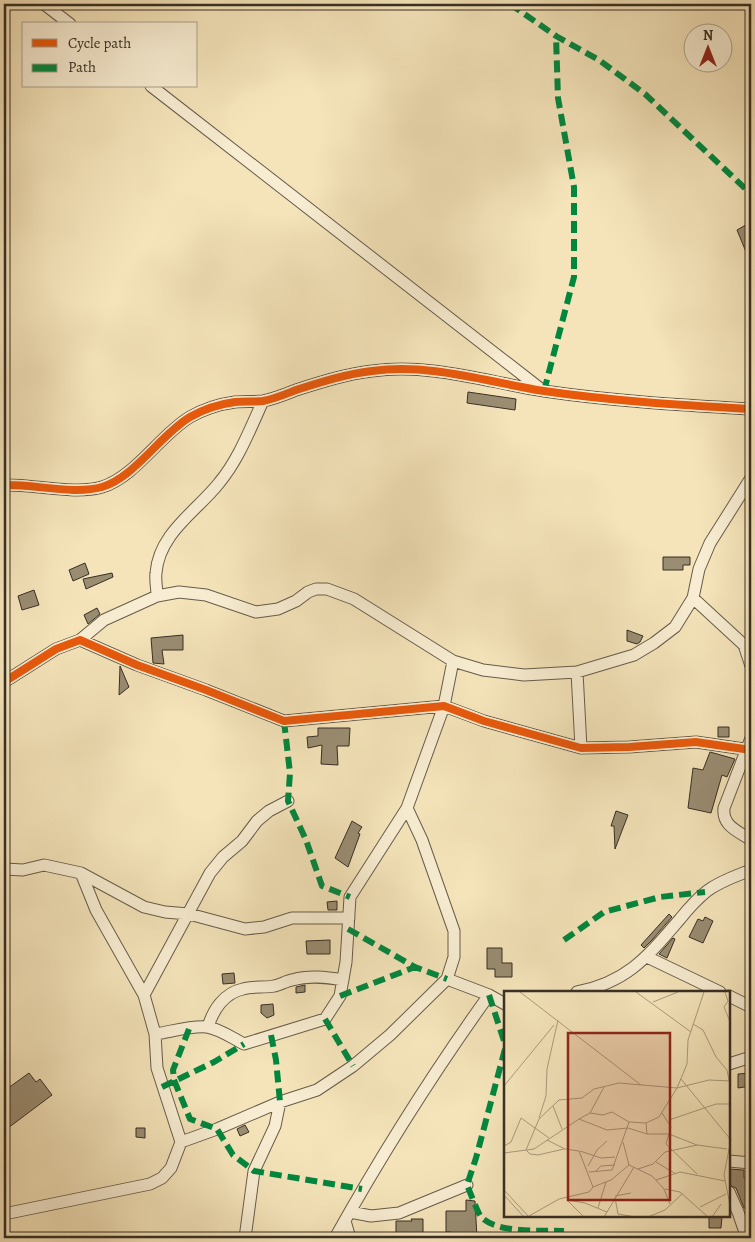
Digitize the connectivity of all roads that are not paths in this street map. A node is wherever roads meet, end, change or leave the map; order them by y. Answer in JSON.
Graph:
{"nodes":[{"id":1,"x":44,"y":4,"type":"edge"},
{"id":2,"x":67,"y":22,"type":"edge"},
{"id":3,"x":154,"y":88,"type":"edge"},
{"id":4,"x":544,"y":391,"type":"junction"},
{"id":5,"x":263,"y":401,"type":"junction"},
{"id":6,"x":751,"y":409,"type":"edge"},
{"id":7,"x":751,"y":478,"type":"edge"},
{"id":8,"x":4,"y":485,"type":"edge"},
{"id":9,"x":157,"y":596,"type":"junction"},
{"id":10,"x":693,"y":598,"type":"junction"},
{"id":11,"x":80,"y":640,"type":"junction"},
{"id":12,"x":748,"y":644,"type":"edge"},
{"id":13,"x":453,"y":661,"type":"junction"},
{"id":14,"x":751,"y":666,"type":"edge"},
{"id":15,"x":578,"y":672,"type":"junction"},
{"id":16,"x":4,"y":682,"type":"edge"},
{"id":17,"x":444,"y":706,"type":"junction"},
{"id":18,"x":751,"y":738,"type":"edge"},
{"id":19,"x":582,"y":748,"type":"junction"},
{"id":20,"x":749,"y":750,"type":"edge"},
{"id":21,"x":288,"y":801,"type":"dead end"},
{"id":22,"x":407,"y":808,"type":"junction"},
{"id":23,"x":751,"y":840,"type":"edge"},
{"id":24,"x":4,"y":869,"type":"edge"},
{"id":25,"x":751,"y":870,"type":"edge"},
{"id":26,"x":80,"y":873,"type":"junction"},
{"id":27,"x":189,"y":914,"type":"junction"},
{"id":28,"x":349,"y":918,"type":"junction"},
{"id":29,"x":647,"y":957,"type":"junction"},
{"id":30,"x":447,"y":979,"type":"junction"},
{"id":31,"x":343,"y":980,"type":"junction"},
{"id":32,"x":581,"y":991,"type":"edge"},
{"id":33,"x":718,"y":991,"type":"edge"},
{"id":34,"x":144,"y":995,"type":"junction"},
{"id":35,"x":489,"y":995,"type":"junction"},
{"id":36,"x":730,"y":996,"type":"edge"},
{"id":37,"x":504,"y":1003,"type":"edge"},
{"id":38,"x":751,"y":1007,"type":"edge"},
{"id":39,"x":208,"y":1028,"type":"junction"},
{"id":40,"x":155,"y":1034,"type":"junction"},
{"id":41,"x":751,"y":1058,"type":"edge"},
{"id":42,"x":730,"y":1064,"type":"edge"},
{"id":43,"x":280,"y":1102,"type":"junction"},
{"id":44,"x":181,"y":1142,"type":"junction"},
{"id":45,"x":730,"y":1161,"type":"edge"},
{"id":46,"x":751,"y":1163,"type":"edge"},
{"id":47,"x":467,"y":1185,"type":"dead end"},
{"id":48,"x":730,"y":1194,"type":"edge"},
{"id":49,"x":4,"y":1214,"type":"edge"},
{"id":50,"x":347,"y":1217,"type":"junction"},
{"id":51,"x":245,"y":1238,"type":"edge"},
{"id":52,"x":335,"y":1238,"type":"edge"},
{"id":53,"x":350,"y":1238,"type":"edge"},
{"id":54,"x":747,"y":1238,"type":"edge"}],
"edges":[{"from":1,"to":2,"type":"street"},
{"from":3,"to":4,"type":"street"},
{"from":4,"to":5,"type":"street"},
{"from":4,"to":6,"type":"street"},
{"from":5,"to":8,"type":"street"},
{"from":5,"to":9,"type":"street"},
{"from":7,"to":10,"type":"street"},
{"from":9,"to":11,"type":"street"},
{"from":9,"to":13,"type":"street"},
{"from":10,"to":12,"type":"street"},
{"from":10,"to":15,"type":"street"},
{"from":11,"to":16,"type":"street"},
{"from":11,"to":17,"type":"street"},
{"from":12,"to":14,"type":"street"},
{"from":13,"to":15,"type":"street"},
{"from":13,"to":17,"type":"street"},
{"from":15,"to":19,"type":"street"},
{"from":17,"to":19,"type":"street"},
{"from":17,"to":22,"type":"street"},
{"from":18,"to":20,"type":"street"},
{"from":19,"to":20,"type":"street"},
{"from":20,"to":23,"type":"street"},
{"from":21,"to":27,"type":"street"},
{"from":22,"to":28,"type":"street"},
{"from":22,"to":30,"type":"street"},
{"from":24,"to":26,"type":"street"},
{"from":25,"to":29,"type":"street"},
{"from":26,"to":27,"type":"street"},
{"from":26,"to":34,"type":"street"},
{"from":27,"to":28,"type":"street"},
{"from":27,"to":34,"type":"street"},
{"from":28,"to":31,"type":"street"},
{"from":29,"to":32,"type":"street"},
{"from":29,"to":33,"type":"street"},
{"from":30,"to":35,"type":"street"},
{"from":30,"to":43,"type":"street"},
{"from":31,"to":39,"type":"street"},
{"from":31,"to":39,"type":"street"},
{"from":34,"to":40,"type":"street"},
{"from":35,"to":37,"type":"street"},
{"from":35,"to":50,"type":"street"},
{"from":36,"to":38,"type":"street"},
{"from":39,"to":40,"type":"street"},
{"from":40,"to":44,"type":"street"},
{"from":41,"to":42,"type":"street"},
{"from":43,"to":44,"type":"street"},
{"from":43,"to":51,"type":"street"},
{"from":44,"to":49,"type":"street"},
{"from":45,"to":46,"type":"street"},
{"from":47,"to":50,"type":"street"},
{"from":48,"to":54,"type":"street"},
{"from":50,"to":52,"type":"street"},
{"from":50,"to":53,"type":"street"}]}
